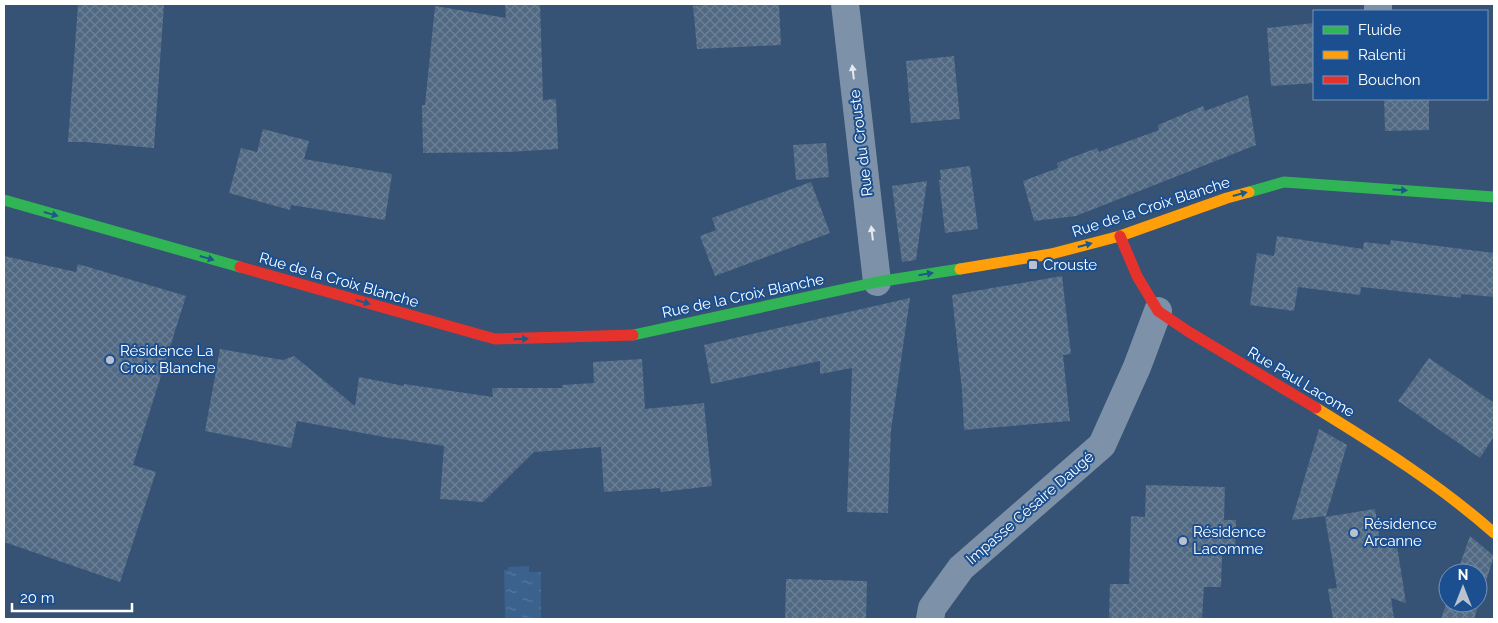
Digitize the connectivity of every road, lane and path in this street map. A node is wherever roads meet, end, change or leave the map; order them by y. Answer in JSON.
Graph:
{"nodes":[{"id":1,"x":845,"y":4,"type":"edge"},
{"id":2,"x":1494,"y":197,"type":"edge"},
{"id":3,"x":4,"y":200,"type":"edge"},
{"id":4,"x":1120,"y":236,"type":"junction"},
{"id":5,"x":878,"y":282,"type":"junction"},
{"id":6,"x":1158,"y":310,"type":"junction"},
{"id":7,"x":1494,"y":533,"type":"edge"},
{"id":8,"x":930,"y":619,"type":"edge"}],
"edges":[{"from":5,"to":1,"type":"street","name":"Rue du Crouste","one_way":true},
{"from":4,"to":2,"type":"street","name":"Rue de la Croix Blanche","one_way":true},
{"from":3,"to":5,"type":"street","name":"Rue de la Croix Blanche","one_way":true},
{"from":5,"to":4,"type":"street","name":"Rue de la Croix Blanche","one_way":true},
{"from":4,"to":6,"type":"street","name":"Rue Paul Lacome"},
{"from":6,"to":7,"type":"street","name":"Rue Paul Lacome"},
{"from":6,"to":8,"type":"street","name":"Impasse Césaire Daugé"}]}
